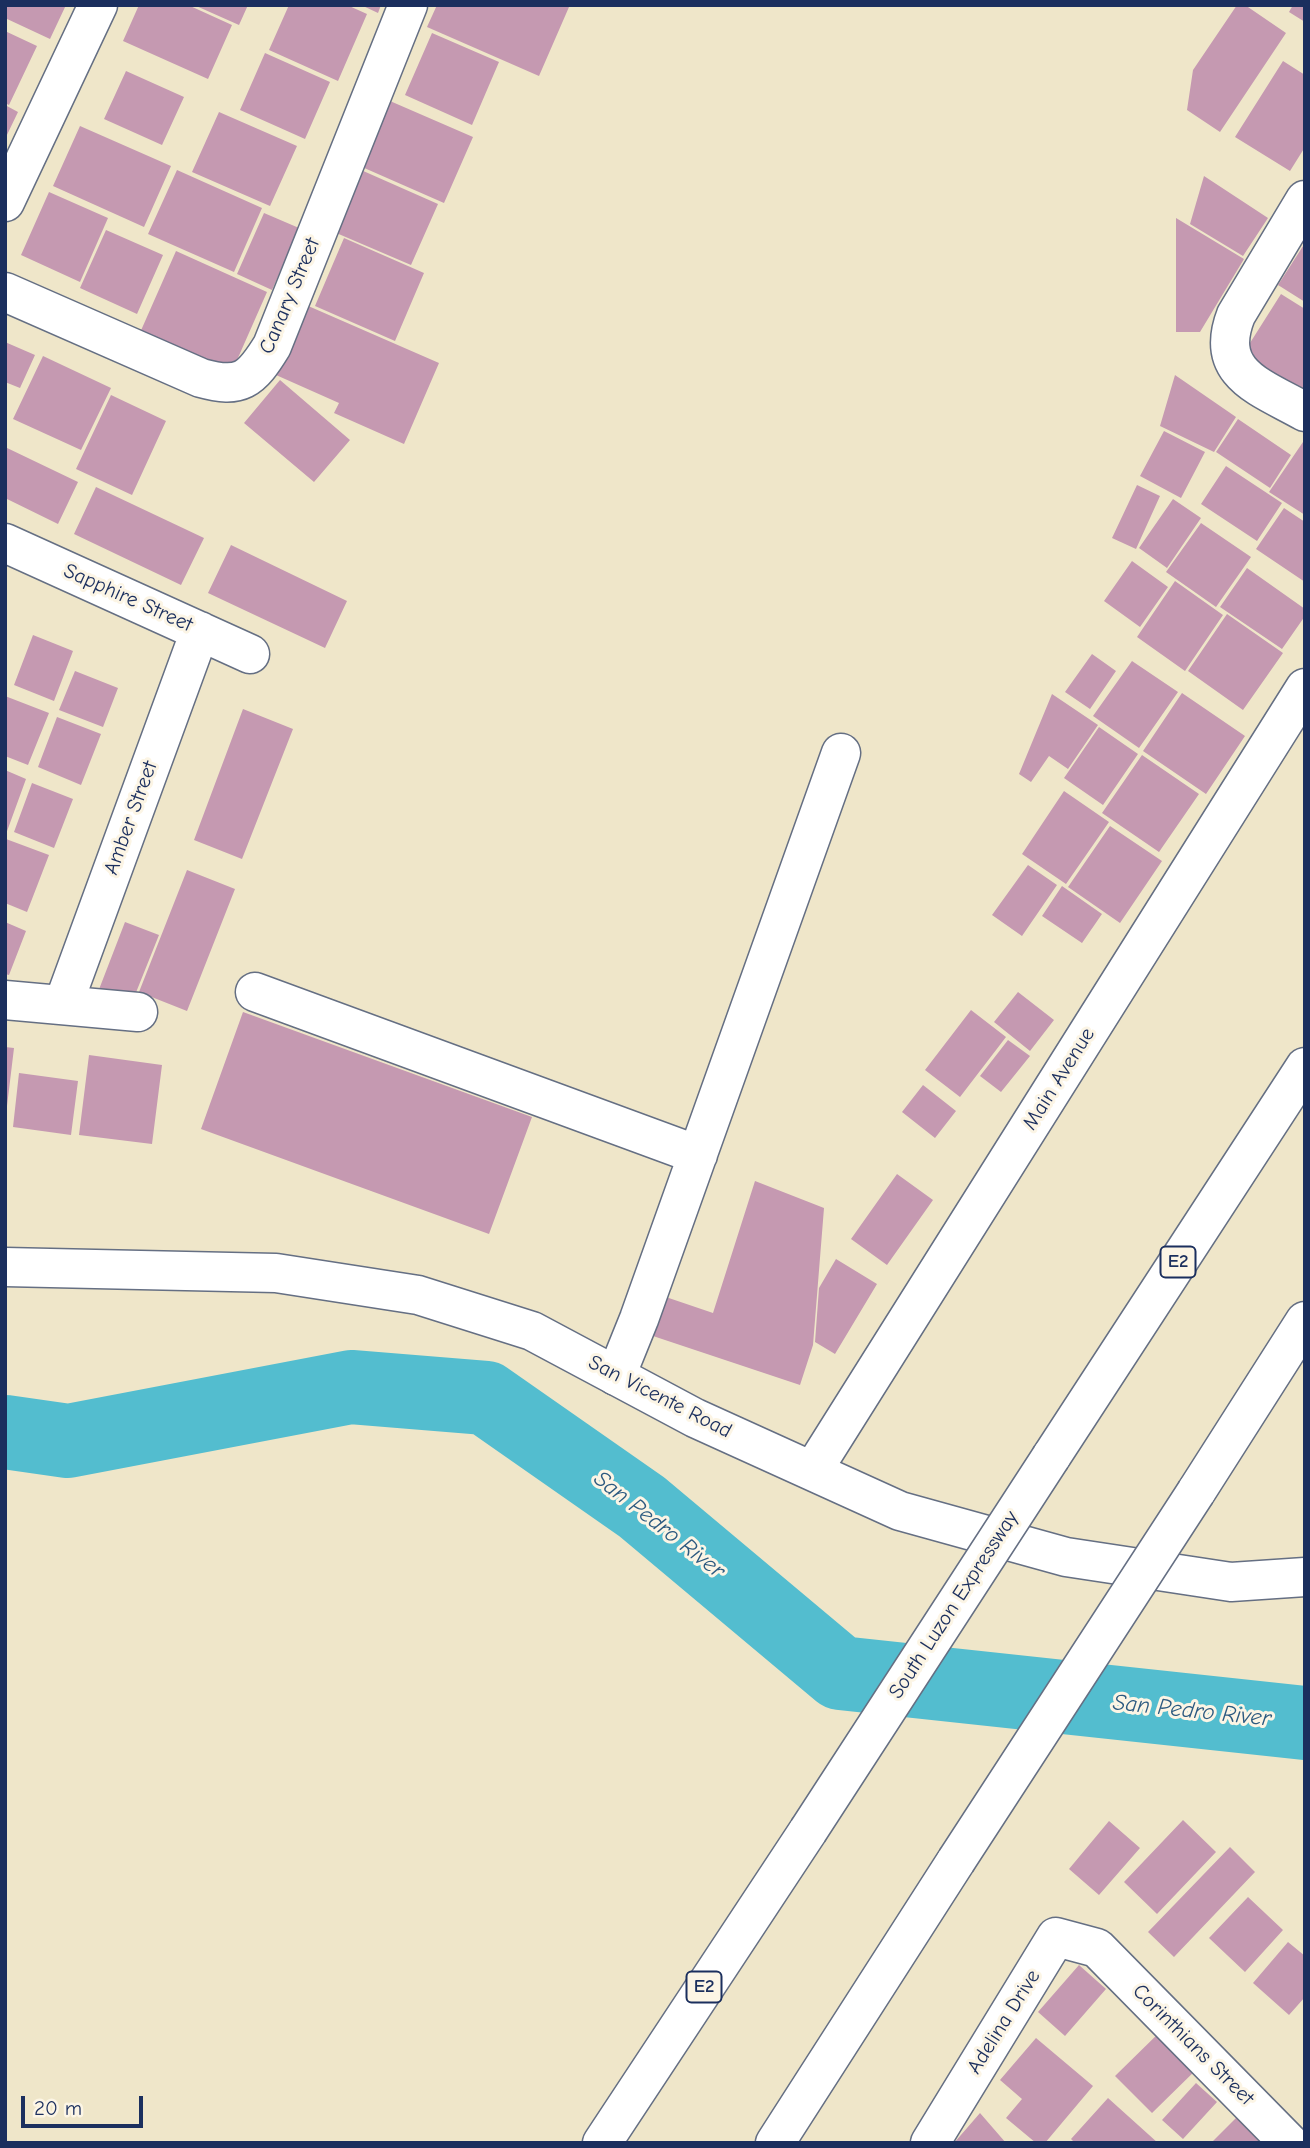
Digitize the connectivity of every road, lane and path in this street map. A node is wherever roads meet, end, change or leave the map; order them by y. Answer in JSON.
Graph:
{"nodes":[{"id":1,"x":98,"y":5,"type":"edge"},
{"id":2,"x":408,"y":5,"type":"edge"},
{"id":3,"x":1305,"y":200,"type":"edge"},
{"id":4,"x":5,"y":202,"type":"edge"},
{"id":5,"x":5,"y":292,"type":"edge"},
{"id":6,"x":1305,"y":412,"type":"edge"},
{"id":7,"x":5,"y":543,"type":"edge"},
{"id":8,"x":200,"y":631,"type":"junction"},
{"id":9,"x":250,"y":654,"type":"dead end"},
{"id":10,"x":1305,"y":688,"type":"edge"},
{"id":11,"x":841,"y":753,"type":"dead end"},
{"id":12,"x":255,"y":992,"type":"dead end"},
{"id":13,"x":5,"y":1000,"type":"edge"},
{"id":14,"x":63,"y":1005,"type":"junction"},
{"id":15,"x":138,"y":1012,"type":"dead end"},
{"id":16,"x":1305,"y":1067,"type":"edge"},
{"id":17,"x":698,"y":1155,"type":"junction"},
{"id":18,"x":5,"y":1267,"type":"edge"},
{"id":19,"x":1305,"y":1321,"type":"edge"},
{"id":20,"x":616,"y":1376,"type":"junction"},
{"id":21,"x":813,"y":1470,"type":"junction"},
{"id":22,"x":1305,"y":1577,"type":"edge"},
{"id":23,"x":1097,"y":1948,"type":"joint"},
{"id":24,"x":602,"y":2143,"type":"edge"},
{"id":25,"x":775,"y":2143,"type":"edge"},
{"id":26,"x":930,"y":2143,"type":"edge"},
{"id":27,"x":1289,"y":2143,"type":"edge"}],
"edges":[{"from":1,"to":4,"type":"main road"},
{"from":2,"to":5,"type":"main road","name":"Canary Street"},
{"from":3,"to":6,"type":"main road"},
{"from":7,"to":8,"type":"main road","name":"Sapphire Street"},
{"from":8,"to":9,"type":"main road","name":"Sapphire Street"},
{"from":8,"to":14,"type":"main road","name":"Amber Street"},
{"from":10,"to":21,"type":"main road","name":"Main Avenue"},
{"from":11,"to":17,"type":"main road"},
{"from":12,"to":17,"type":"main road"},
{"from":13,"to":14,"type":"main road"},
{"from":14,"to":15,"type":"main road"},
{"from":16,"to":24,"type":"main road","name":"South Luzon Expressway","number":"E2","bridge":true},
{"from":17,"to":20,"type":"main road"},
{"from":18,"to":20,"type":"main road","name":"San Vicente Road"},
{"from":19,"to":25,"type":"main road","bridge":true},
{"from":20,"to":21,"type":"main road","name":"San Vicente Road"},
{"from":21,"to":22,"type":"main road","name":"San Vicente Road"},
{"from":23,"to":26,"type":"main road","name":"Adelina Drive"},
{"from":23,"to":27,"type":"main road","name":"Corinthians Street"}]}
